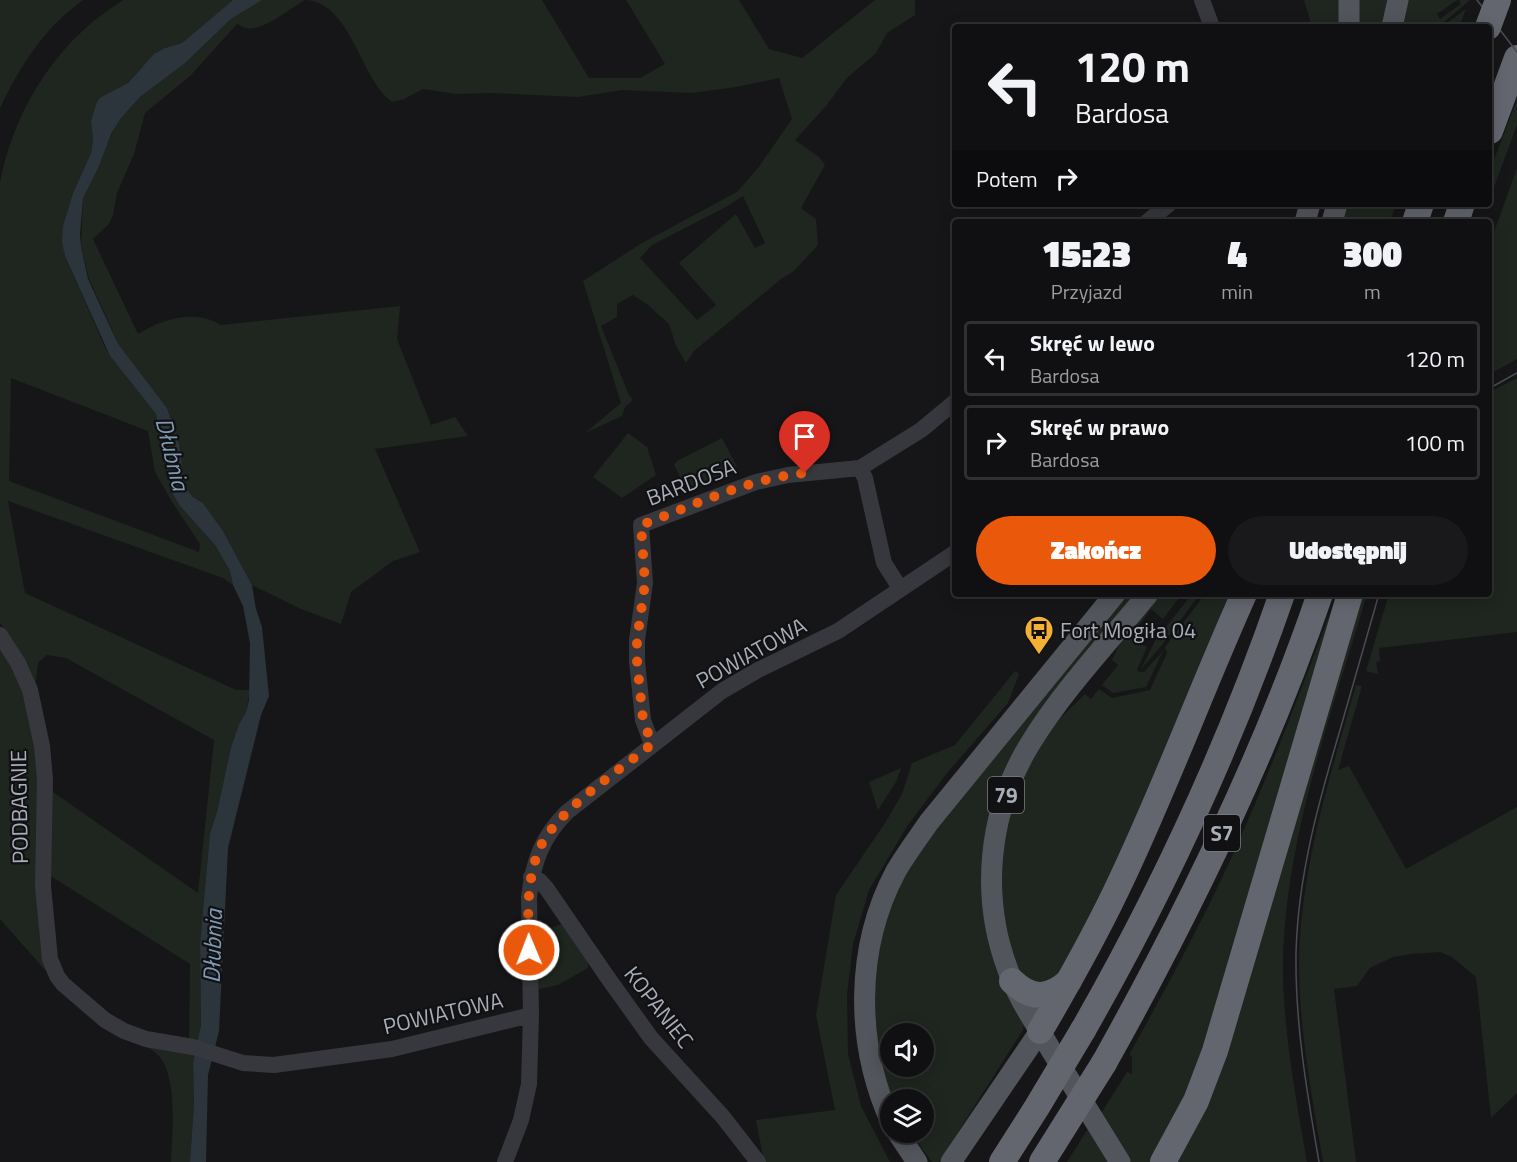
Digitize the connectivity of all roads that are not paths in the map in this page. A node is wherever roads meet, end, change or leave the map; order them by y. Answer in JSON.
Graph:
{"nodes":[{"id":1,"x":1202,"y":0,"type":"edge"},
{"id":2,"x":1349,"y":0,"type":"edge"},
{"id":3,"x":1398,"y":0,"type":"edge"},
{"id":4,"x":1498,"y":0,"type":"edge"},
{"id":5,"x":1211,"y":24,"type":"edge"},
{"id":6,"x":1349,"y":24,"type":"edge"},
{"id":7,"x":1393,"y":24,"type":"edge"},
{"id":8,"x":1489,"y":24,"type":"edge"},
{"id":9,"x":1516,"y":61,"type":"edge"},
{"id":10,"x":1492,"y":126,"type":"edge"},
{"id":11,"x":1165,"y":207,"type":"edge"},
{"id":12,"x":1151,"y":219,"type":"edge"},
{"id":13,"x":952,"y":404,"type":"edge"},
{"id":14,"x":860,"y":468,"type":"junction"},
{"id":15,"x":952,"y":555,"type":"edge"},
{"id":16,"x":900,"y":588,"type":"junction"},
{"id":17,"x":1113,"y":597,"type":"edge"},
{"id":18,"x":1146,"y":597,"type":"edge"},
{"id":19,"x":1243,"y":597,"type":"edge"},
{"id":20,"x":1281,"y":597,"type":"edge"},
{"id":21,"x":1319,"y":597,"type":"edge"},
{"id":22,"x":1349,"y":597,"type":"edge"},
{"id":23,"x":0,"y":635,"type":"edge"},
{"id":24,"x":652,"y":744,"type":"junction"},
{"id":25,"x":531,"y":877,"type":"junction"},
{"id":26,"x":1069,"y":980,"type":"junction"},
{"id":27,"x":1012,"y":981,"type":"junction"},
{"id":28,"x":63,"y":984,"type":"joint"},
{"id":29,"x":531,"y":1015,"type":"junction"},
{"id":30,"x":1040,"y":1031,"type":"junction"},
{"id":31,"x":880,"y":1096,"type":"edge"},
{"id":32,"x":904,"y":1143,"type":"edge"},
{"id":33,"x":505,"y":1162,"type":"edge"},
{"id":34,"x":758,"y":1162,"type":"edge"},
{"id":35,"x":917,"y":1162,"type":"edge"},
{"id":36,"x":951,"y":1162,"type":"edge"},
{"id":37,"x":1002,"y":1162,"type":"edge"},
{"id":38,"x":1042,"y":1162,"type":"edge"},
{"id":39,"x":1120,"y":1162,"type":"edge"},
{"id":40,"x":1163,"y":1162,"type":"edge"}],
"edges":[{"from":1,"to":5,"type":"street"},
{"from":2,"to":6,"type":"main road"},
{"from":3,"to":7,"type":"main road"},
{"from":4,"to":8,"type":"highway","bridge":true},
{"from":9,"to":10,"type":"highway"},
{"from":11,"to":12,"type":"street"},
{"from":13,"to":14,"type":"street","name":"BARDOSA"},
{"from":14,"to":16,"type":"street"},
{"from":14,"to":24,"type":"street","name":"BARDOSA"},
{"from":15,"to":16,"type":"street","name":"POWIATOWA"},
{"from":16,"to":24,"type":"street","name":"POWIATOWA"},
{"from":17,"to":31,"type":"main road","number":"79"},
{"from":18,"to":27,"type":"main road","number":"79"},
{"from":19,"to":26,"type":"highway"},
{"from":20,"to":37,"type":"highway","number":"S7","bridge":true},
{"from":21,"to":38,"type":"highway","number":"S7","bridge":true},
{"from":22,"to":40,"type":"highway"},
{"from":23,"to":28,"type":"street","name":"PODBAGNIE"},
{"from":24,"to":25,"type":"street","name":"POWIATOWA"},
{"from":25,"to":29,"type":"street","name":"POWIATOWA"},
{"from":25,"to":34,"type":"street","name":"KOPANIEC"},
{"from":26,"to":27,"type":"highway"},
{"from":26,"to":30,"type":"highway"},
{"from":27,"to":30,"type":"main road","number":"79"},
{"from":28,"to":29,"type":"street","name":"POWIATOWA"},
{"from":29,"to":33,"type":"street"},
{"from":30,"to":36,"type":"main road"},
{"from":30,"to":39,"type":"main road","number":"79"},
{"from":32,"to":35,"type":"main road"}]}
